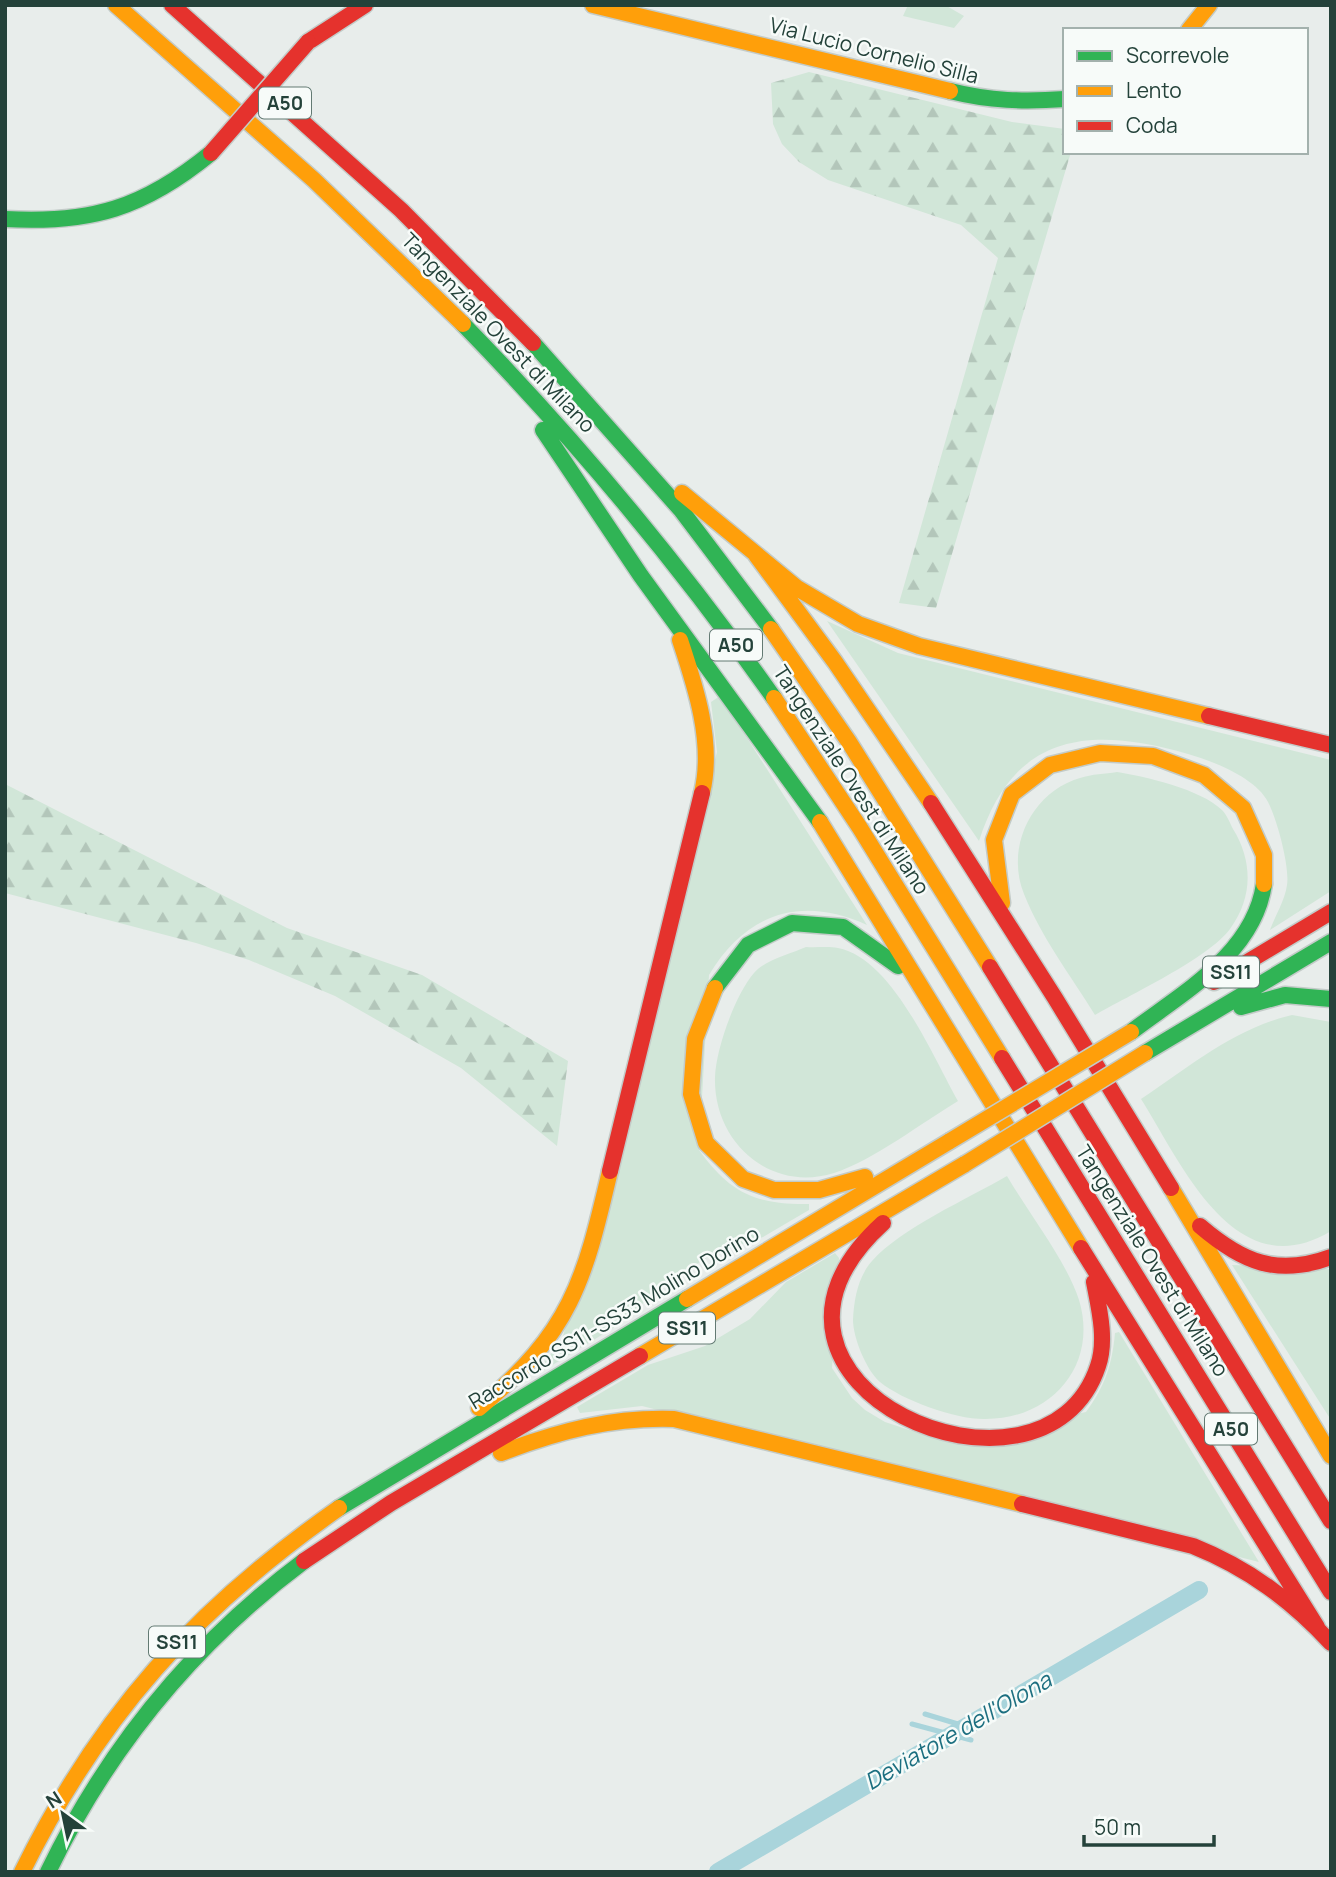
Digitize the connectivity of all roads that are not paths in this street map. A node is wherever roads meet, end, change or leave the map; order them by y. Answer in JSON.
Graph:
{"nodes":[{"id":1,"x":116,"y":5,"type":"edge"},
{"id":2,"x":172,"y":5,"type":"edge"},
{"id":3,"x":365,"y":5,"type":"edge"},
{"id":4,"x":593,"y":5,"type":"edge"},
{"id":5,"x":1209,"y":5,"type":"edge"},
{"id":6,"x":1191,"y":28,"type":"edge"},
{"id":7,"x":1063,"y":99,"type":"edge"},
{"id":8,"x":5,"y":219,"type":"edge"},
{"id":9,"x":495,"y":359,"type":"junction"},
{"id":10,"x":634,"y":454,"type":"junction"},
{"id":11,"x":756,"y":555,"type":"junction"},
{"id":12,"x":674,"y":622,"type":"junction"},
{"id":13,"x":1331,"y":745,"type":"edge"},
{"id":14,"x":1331,"y":912,"type":"edge"},
{"id":15,"x":1010,"y":925,"type":"junction"},
{"id":16,"x":1331,"y":942,"type":"edge"},
{"id":17,"x":916,"y":984,"type":"junction"},
{"id":18,"x":1331,"y":999,"type":"edge"},
{"id":19,"x":1131,"y":1032,"type":"junction"},
{"id":20,"x":1145,"y":1053,"type":"junction"},
{"id":21,"x":950,"y":1141,"type":"junction"},
{"id":22,"x":965,"y":1164,"type":"junction"},
{"id":23,"x":1180,"y":1208,"type":"junction"},
{"id":24,"x":1331,"y":1257,"type":"edge"},
{"id":25,"x":1090,"y":1264,"type":"junction"},
{"id":26,"x":1331,"y":1456,"type":"edge"},
{"id":27,"x":398,"y":1473,"type":"junction"},
{"id":28,"x":410,"y":1493,"type":"junction"},
{"id":29,"x":1331,"y":1521,"type":"edge"},
{"id":30,"x":1331,"y":1592,"type":"edge"},
{"id":31,"x":1317,"y":1627,"type":"junction"},
{"id":32,"x":1331,"y":1643,"type":"edge"},
{"id":33,"x":22,"y":1872,"type":"edge"},
{"id":34,"x":48,"y":1872,"type":"edge"}],
"edges":[{"from":1,"to":9,"type":"main road","name":"Tangenziale Ovest di Milano","number":"A50"},
{"from":2,"to":10,"type":"main road","name":"Tangenziale Ovest di Milano","number":"A50"},
{"from":3,"to":8,"type":"main road","bridge":true},
{"from":4,"to":7,"type":"main road","name":"Via Lucio Cornelio Silla"},
{"from":5,"to":6,"type":"main road"},
{"from":9,"to":12,"type":"main road"},
{"from":9,"to":30,"type":"main road","name":"Tangenziale Ovest di Milano","number":"A50"},
{"from":10,"to":11,"type":"main road"},
{"from":10,"to":29,"type":"main road","name":"Tangenziale Ovest di Milano","number":"A50"},
{"from":11,"to":13,"type":"main road"},
{"from":11,"to":15,"type":"main road"},
{"from":12,"to":17,"type":"main road"},
{"from":12,"to":27,"type":"main road"},
{"from":14,"to":19,"type":"main road","name":"Raccordo SS11-SS33 Molino Dorino","number":"SS11"},
{"from":15,"to":19,"type":"main road"},
{"from":15,"to":23,"type":"main road"},
{"from":16,"to":20,"type":"main road","number":"SS11"},
{"from":17,"to":21,"type":"main road"},
{"from":17,"to":25,"type":"main road"},
{"from":18,"to":20,"type":"main road"},
{"from":19,"to":21,"type":"main road","name":"Raccordo SS11-SS33 Molino Dorino","number":"SS11","bridge":true},
{"from":20,"to":22,"type":"main road","number":"SS11","bridge":true},
{"from":21,"to":27,"type":"main road","name":"Raccordo SS11-SS33 Molino Dorino","number":"SS11"},
{"from":22,"to":25,"type":"main road"},
{"from":22,"to":28,"type":"main road","number":"SS11"},
{"from":23,"to":24,"type":"main road"},
{"from":23,"to":26,"type":"main road"},
{"from":25,"to":31,"type":"main road"},
{"from":27,"to":33,"type":"main road","name":"Raccordo SS11-SS33 Molino Dorino","number":"SS11"},
{"from":28,"to":31,"type":"main road"},
{"from":28,"to":34,"type":"main road","number":"SS11"},
{"from":31,"to":32,"type":"main road"}]}
